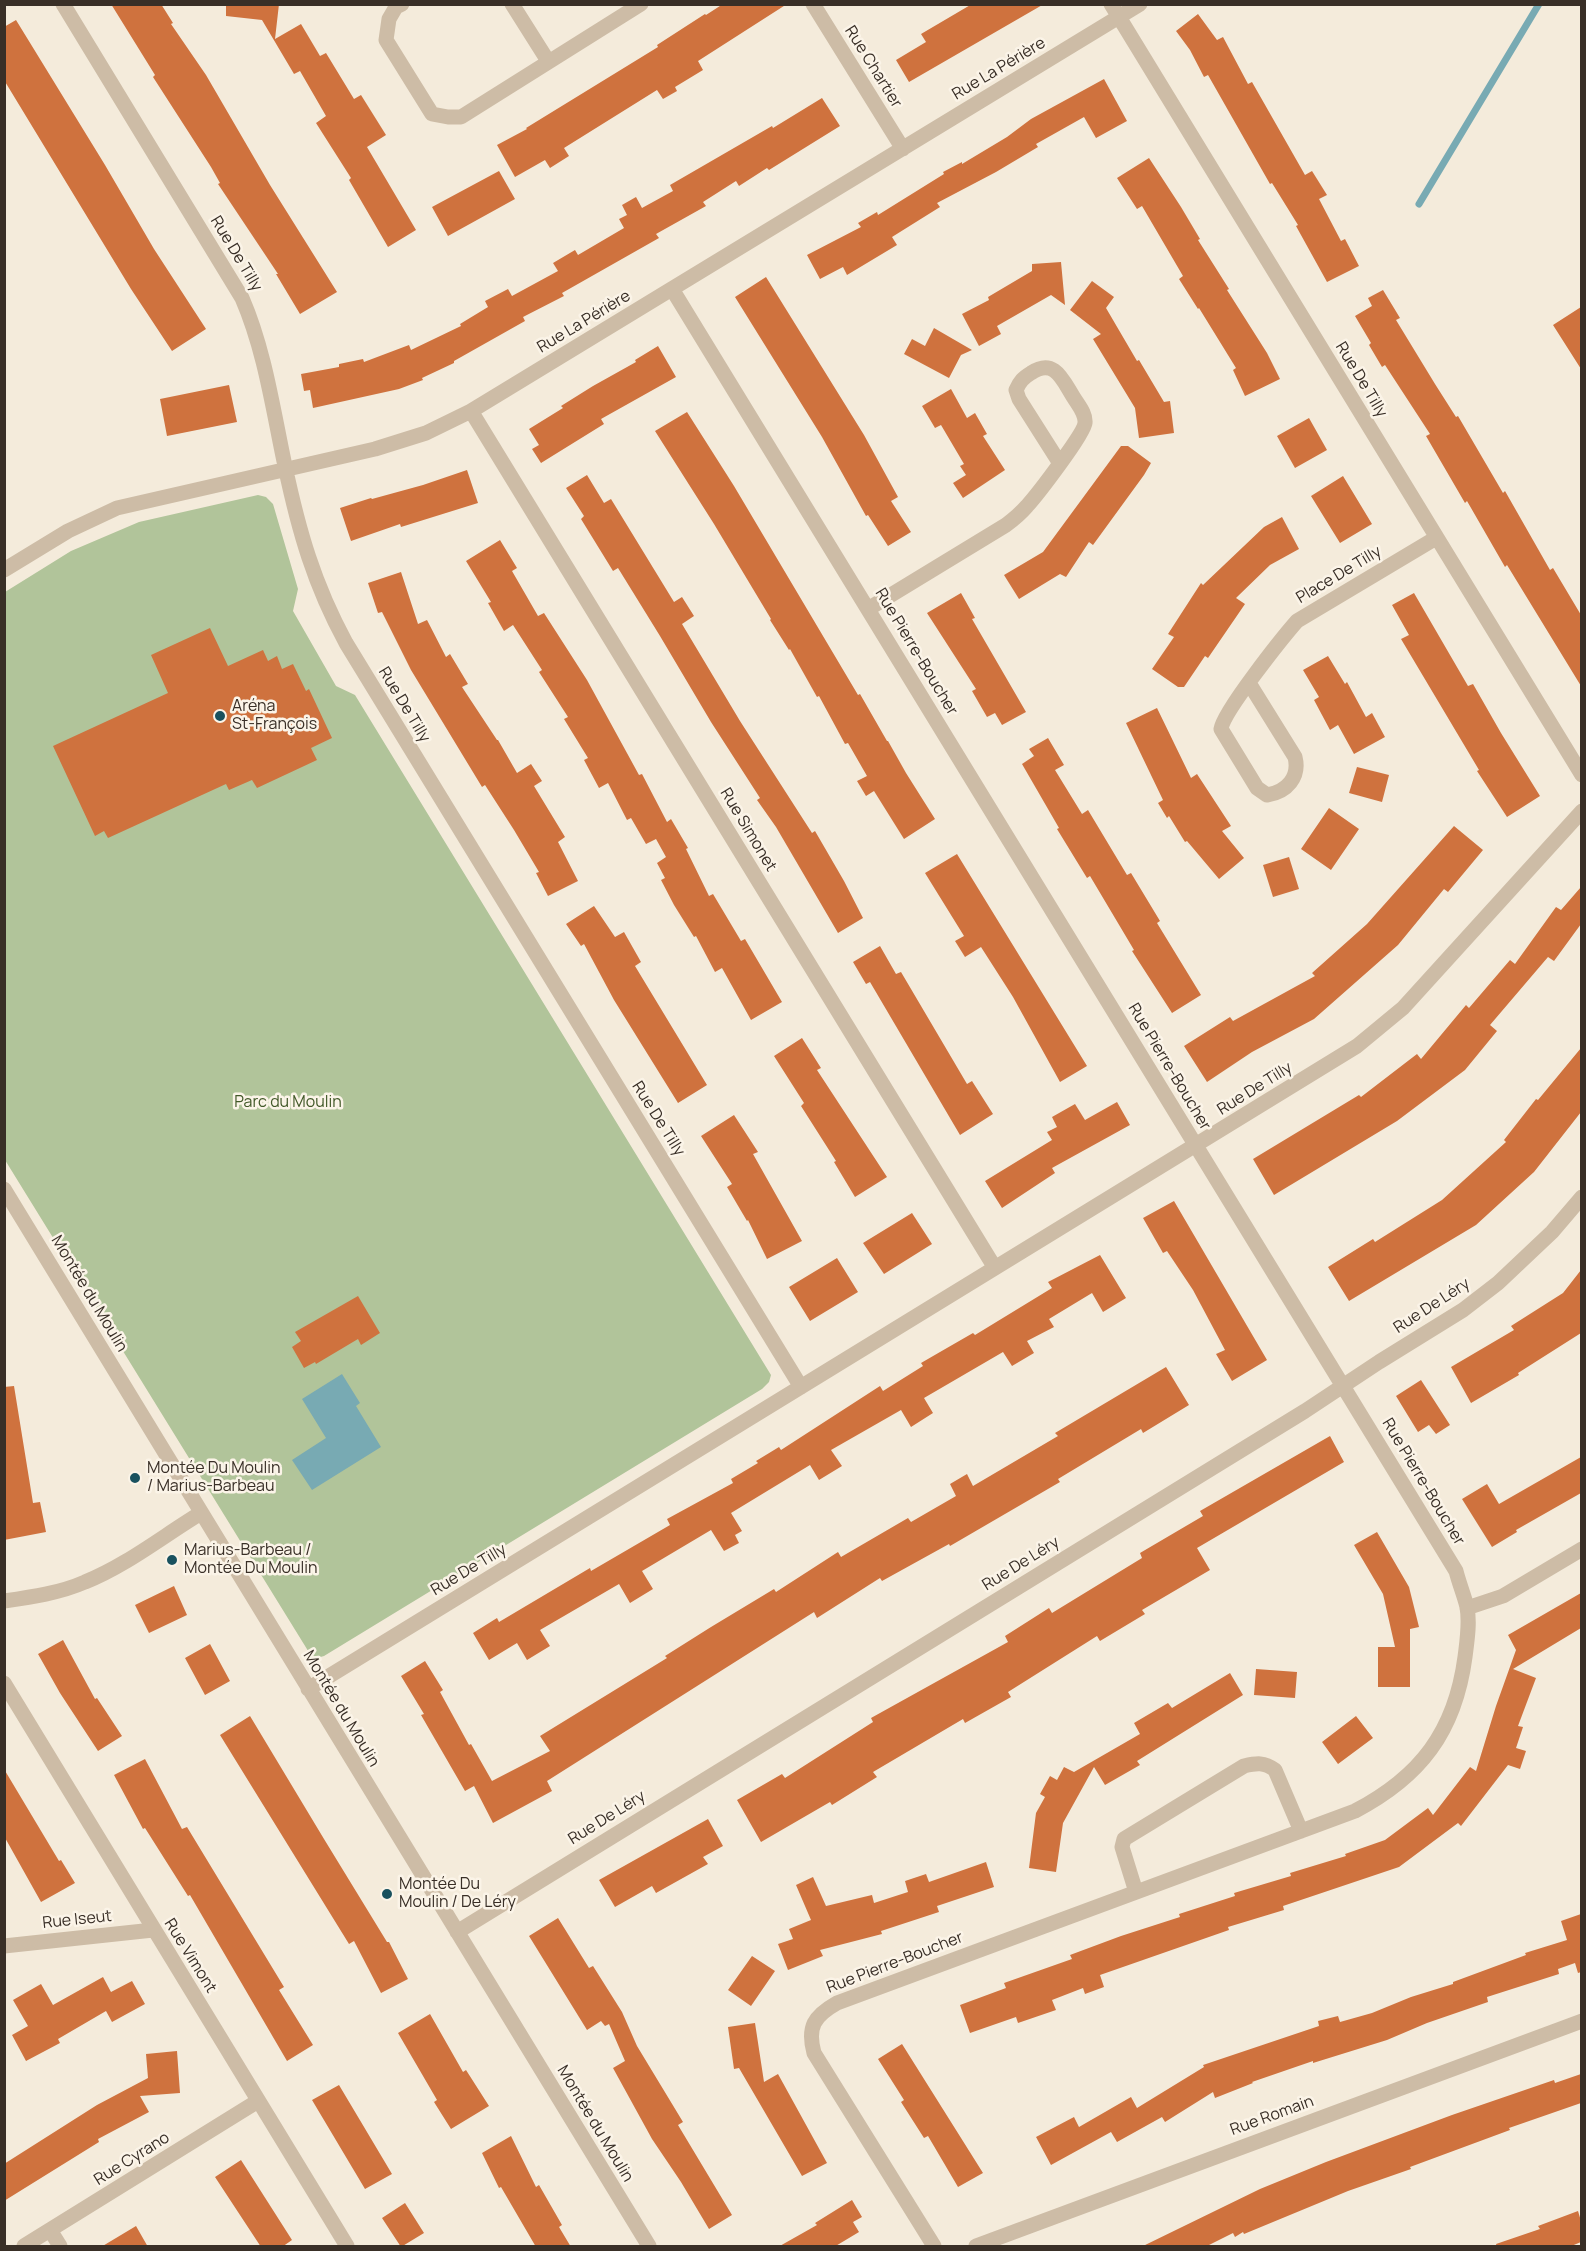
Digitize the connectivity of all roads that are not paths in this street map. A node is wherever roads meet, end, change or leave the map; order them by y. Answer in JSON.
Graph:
{"nodes":[{"id":1,"x":63,"y":4,"type":"edge"},
{"id":2,"x":402,"y":4,"type":"edge"},
{"id":3,"x":512,"y":4,"type":"edge"},
{"id":4,"x":641,"y":4,"type":"edge"},
{"id":5,"x":813,"y":4,"type":"edge"},
{"id":6,"x":1140,"y":4,"type":"edge"},
{"id":7,"x":1115,"y":11,"type":"edge"},
{"id":8,"x":548,"y":61,"type":"junction"},
{"id":9,"x":903,"y":149,"type":"junction"},
{"id":10,"x":672,"y":289,"type":"junction"},
{"id":11,"x":471,"y":411,"type":"junction"},
{"id":12,"x":1059,"y":462,"type":"junction"},
{"id":13,"x":285,"y":470,"type":"junction"},
{"id":14,"x":1436,"y":538,"type":"junction"},
{"id":15,"x":4,"y":570,"type":"edge"},
{"id":16,"x":868,"y":609,"type":"junction"},
{"id":17,"x":1249,"y":683,"type":"junction"},
{"id":18,"x":1581,"y":775,"type":"edge"},
{"id":19,"x":1581,"y":811,"type":"edge"},
{"id":20,"x":1196,"y":1146,"type":"junction"},
{"id":21,"x":4,"y":1189,"type":"edge"},
{"id":22,"x":1581,"y":1197,"type":"edge"},
{"id":23,"x":995,"y":1268,"type":"junction"},
{"id":24,"x":1343,"y":1386,"type":"junction"},
{"id":25,"x":801,"y":1387,"type":"junction"},
{"id":26,"x":201,"y":1513,"type":"junction"},
{"id":27,"x":1581,"y":1549,"type":"edge"},
{"id":28,"x":4,"y":1601,"type":"edge"},
{"id":29,"x":1467,"y":1608,"type":"junction"},
{"id":30,"x":4,"y":1683,"type":"edge"},
{"id":31,"x":308,"y":1689,"type":"junction"},
{"id":32,"x":1301,"y":1831,"type":"junction"},
{"id":33,"x":1136,"y":1892,"type":"junction"},
{"id":34,"x":153,"y":1930,"type":"junction"},
{"id":35,"x":457,"y":1932,"type":"junction"},
{"id":36,"x":4,"y":1946,"type":"edge"},
{"id":37,"x":1581,"y":2021,"type":"edge"},
{"id":38,"x":258,"y":2102,"type":"junction"},
{"id":39,"x":50,"y":2230,"type":"junction"},
{"id":40,"x":24,"y":2247,"type":"edge"},
{"id":41,"x":60,"y":2247,"type":"edge"},
{"id":42,"x":346,"y":2247,"type":"edge"},
{"id":43,"x":649,"y":2247,"type":"edge"},
{"id":44,"x":934,"y":2247,"type":"edge"},
{"id":45,"x":976,"y":2247,"type":"edge"}],
"edges":[{"from":1,"to":13,"type":"street","name":"Rue De Tilly"},
{"from":2,"to":8,"type":"street"},
{"from":3,"to":8,"type":"street"},
{"from":4,"to":8,"type":"street"},
{"from":5,"to":9,"type":"street","name":"Rue Chartier"},
{"from":6,"to":7,"type":"street","name":"Rue La Périère"},
{"from":7,"to":9,"type":"street","name":"Rue La Périère"},
{"from":7,"to":14,"type":"street","name":"Rue De Tilly"},
{"from":9,"to":10,"type":"street","name":"Rue La Périère"},
{"from":10,"to":11,"type":"street","name":"Rue La Périère"},
{"from":10,"to":16,"type":"street","name":"Rue Pierre-Boucher"},
{"from":11,"to":13,"type":"street","name":"Rue La Périère"},
{"from":11,"to":23,"type":"street","name":"Rue Simonet"},
{"from":12,"to":12,"type":"street"},
{"from":12,"to":16,"type":"street"},
{"from":13,"to":15,"type":"street","name":"Rue La Périère"},
{"from":13,"to":25,"type":"street","name":"Rue De Tilly"},
{"from":14,"to":17,"type":"street","name":"Place De Tilly"},
{"from":14,"to":18,"type":"street","name":"Rue De Tilly"},
{"from":16,"to":20,"type":"street","name":"Rue Pierre-Boucher"},
{"from":17,"to":17,"type":"street","name":"Place De Tilly"},
{"from":19,"to":20,"type":"street","name":"Rue De Tilly"},
{"from":20,"to":23,"type":"street","name":"Rue De Tilly"},
{"from":20,"to":24,"type":"street","name":"Rue Pierre-Boucher"},
{"from":21,"to":26,"type":"street","name":"Montée du Moulin"},
{"from":22,"to":24,"type":"street","name":"Rue De Léry"},
{"from":23,"to":25,"type":"street","name":"Rue De Tilly"},
{"from":24,"to":29,"type":"street","name":"Rue Pierre-Boucher"},
{"from":24,"to":35,"type":"street","name":"Rue De Léry"},
{"from":25,"to":31,"type":"street","name":"Rue De Tilly"},
{"from":26,"to":28,"type":"street"},
{"from":26,"to":31,"type":"street","name":"Montée du Moulin"},
{"from":27,"to":29,"type":"street"},
{"from":29,"to":32,"type":"street","name":"Rue Pierre-Boucher"},
{"from":30,"to":34,"type":"street","name":"Rue Vimont"},
{"from":31,"to":35,"type":"street","name":"Montée du Moulin"},
{"from":32,"to":33,"type":"street","name":"Rue Pierre-Boucher"},
{"from":32,"to":33,"type":"street"},
{"from":33,"to":44,"type":"street","name":"Rue Pierre-Boucher"},
{"from":34,"to":36,"type":"street","name":"Rue Iseut"},
{"from":34,"to":38,"type":"street","name":"Rue Vimont"},
{"from":35,"to":43,"type":"street","name":"Montée du Moulin"},
{"from":37,"to":45,"type":"street","name":"Rue Romain"},
{"from":38,"to":39,"type":"street","name":"Rue Cyrano"},
{"from":38,"to":42,"type":"street","name":"Rue Vimont"},
{"from":39,"to":40,"type":"street","name":"Rue Cyrano"},
{"from":39,"to":41,"type":"street"}]}
